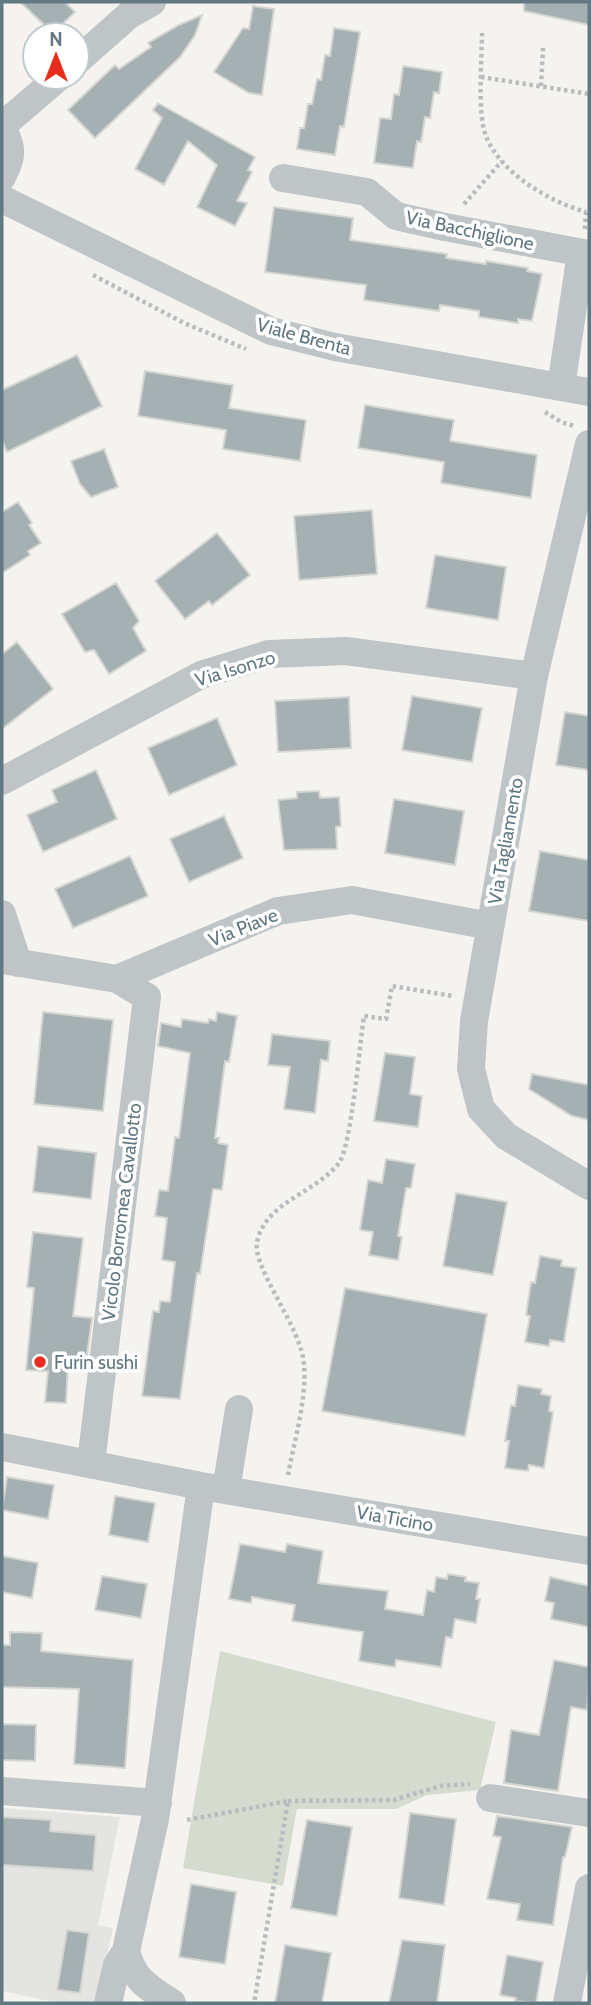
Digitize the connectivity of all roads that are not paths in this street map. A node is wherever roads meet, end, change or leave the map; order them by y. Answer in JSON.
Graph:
{"nodes":[{"id":1,"x":152,"y":2,"type":"edge"},
{"id":2,"x":91,"y":49,"type":"edge"},
{"id":3,"x":43,"y":91,"type":"edge"},
{"id":4,"x":2,"y":126,"type":"edge"},
{"id":5,"x":2,"y":177,"type":"edge"},
{"id":6,"x":283,"y":177,"type":"dead end"},
{"id":7,"x":2,"y":200,"type":"edge"},
{"id":8,"x":585,"y":253,"type":"edge"},
{"id":9,"x":561,"y":387,"type":"junction"},
{"id":10,"x":589,"y":392,"type":"edge"},
{"id":11,"x":589,"y":444,"type":"edge"},
{"id":12,"x":534,"y":676,"type":"junction"},
{"id":13,"x":2,"y":781,"type":"edge"},
{"id":14,"x":2,"y":914,"type":"edge"},
{"id":15,"x":490,"y":926,"type":"junction"},
{"id":16,"x":10,"y":961,"type":"edge"},
{"id":17,"x":117,"y":979,"type":"junction"},
{"id":18,"x":589,"y":1186,"type":"edge"},
{"id":19,"x":239,"y":1409,"type":"dead end"},
{"id":20,"x":2,"y":1447,"type":"edge"},
{"id":21,"x":91,"y":1463,"type":"junction"},
{"id":22,"x":214,"y":1488,"type":"junction"},
{"id":23,"x":589,"y":1551,"type":"edge"},
{"id":24,"x":2,"y":1791,"type":"edge"},
{"id":25,"x":490,"y":1798,"type":"road end"},
{"id":26,"x":158,"y":1803,"type":"junction"},
{"id":27,"x":589,"y":1813,"type":"edge"},
{"id":28,"x":589,"y":1888,"type":"edge"},
{"id":29,"x":126,"y":1951,"type":"junction"},
{"id":30,"x":139,"y":1982,"type":"junction"},
{"id":31,"x":109,"y":2000,"type":"edge"},
{"id":32,"x":172,"y":2003,"type":"edge"},
{"id":33,"x":567,"y":2003,"type":"edge"}],
"edges":[{"from":1,"to":2,"type":"street"},
{"from":3,"to":4,"type":"street"},
{"from":4,"to":5,"type":"street"},
{"from":6,"to":8,"type":"street","name":"Via Bacchiglione"},
{"from":7,"to":9,"type":"street","name":"Viale Brenta"},
{"from":8,"to":9,"type":"street","name":"Via Bacchiglione"},
{"from":9,"to":10,"type":"street","name":"Viale Brenta"},
{"from":11,"to":12,"type":"street","name":"Via Tagliamento"},
{"from":12,"to":13,"type":"street","name":"Via Isonzo"},
{"from":12,"to":15,"type":"street","name":"Via Tagliamento"},
{"from":14,"to":16,"type":"street"},
{"from":15,"to":17,"type":"street","name":"Via Piave"},
{"from":15,"to":18,"type":"street","name":"Via Tagliamento"},
{"from":16,"to":17,"type":"street"},
{"from":17,"to":21,"type":"street","name":"Vicolo Borromea Cavallotto"},
{"from":19,"to":22,"type":"street"},
{"from":20,"to":21,"type":"street","name":"Via Ticino"},
{"from":21,"to":22,"type":"street","name":"Via Ticino"},
{"from":22,"to":23,"type":"street","name":"Via Ticino"},
{"from":22,"to":26,"type":"street"},
{"from":24,"to":26,"type":"street"},
{"from":25,"to":27,"type":"street"},
{"from":26,"to":29,"type":"street"},
{"from":28,"to":33,"type":"street"},
{"from":29,"to":30,"type":"street"},
{"from":29,"to":31,"type":"street"},
{"from":30,"to":31,"type":"street"},
{"from":30,"to":32,"type":"street"}]}
